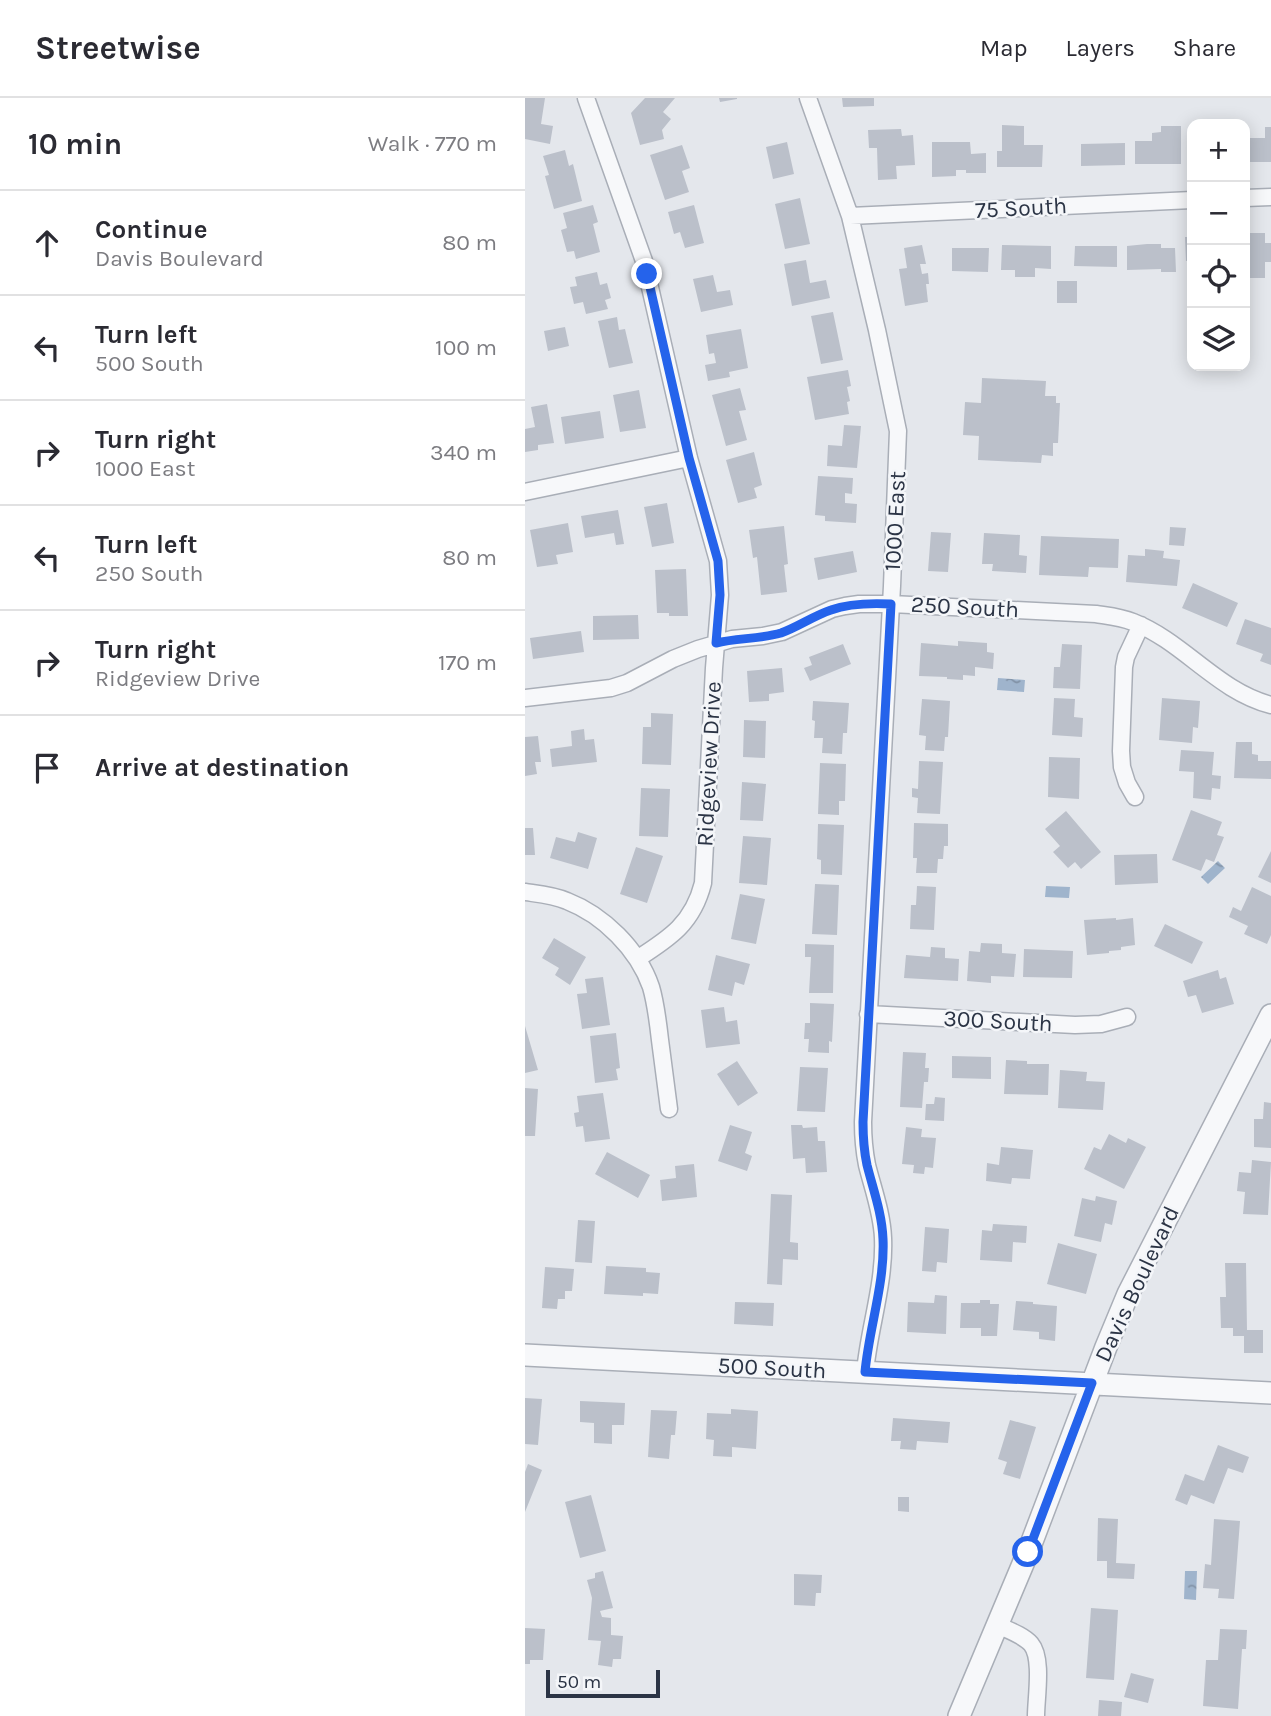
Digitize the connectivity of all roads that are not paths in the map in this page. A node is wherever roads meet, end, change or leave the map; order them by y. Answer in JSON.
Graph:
{"nodes":[{"id":1,"x":586,"y":98,"type":"edge"},
{"id":2,"x":808,"y":98,"type":"edge"},
{"id":3,"x":1271,"y":197,"type":"edge"},
{"id":4,"x":1250,"y":198,"type":"edge"},
{"id":5,"x":1187,"y":200,"type":"edge"},
{"id":6,"x":850,"y":216,"type":"junction"},
{"id":7,"x":689,"y":458,"type":"junction"},
{"id":8,"x":525,"y":492,"type":"edge"},
{"id":9,"x":891,"y":604,"type":"junction"},
{"id":10,"x":1141,"y":625,"type":"junction"},
{"id":11,"x":716,"y":643,"type":"junction"},
{"id":12,"x":525,"y":698,"type":"edge"},
{"id":13,"x":1271,"y":705,"type":"edge"},
{"id":14,"x":1135,"y":797,"type":"dead end"},
{"id":15,"x":525,"y":892,"type":"edge"},
{"id":16,"x":637,"y":959,"type":"junction"},
{"id":17,"x":868,"y":1014,"type":"junction"},
{"id":18,"x":1127,"y":1017,"type":"dead end"},
{"id":19,"x":1268,"y":1026,"type":"edge"},
{"id":20,"x":669,"y":1109,"type":"dead end"},
{"id":21,"x":525,"y":1355,"type":"edge"},
{"id":22,"x":865,"y":1372,"type":"junction"},
{"id":23,"x":1092,"y":1383,"type":"junction"},
{"id":24,"x":1271,"y":1393,"type":"edge"},
{"id":25,"x":997,"y":1625,"type":"junction"},
{"id":26,"x":959,"y":1716,"type":"edge"},
{"id":27,"x":1035,"y":1716,"type":"edge"}],
"edges":[{"from":1,"to":7,"type":"street","name":"Ridgeview Drive"},
{"from":2,"to":6,"type":"street","name":"1000 East"},
{"from":3,"to":4,"type":"street"},
{"from":5,"to":6,"type":"street","name":"75 South"},
{"from":6,"to":9,"type":"street","name":"1000 East"},
{"from":7,"to":8,"type":"street"},
{"from":7,"to":11,"type":"street","name":"Ridgeview Drive"},
{"from":9,"to":10,"type":"street","name":"250 South"},
{"from":9,"to":11,"type":"street","name":"250 South"},
{"from":9,"to":17,"type":"street","name":"1000 East"},
{"from":10,"to":13,"type":"street","name":"250 South"},
{"from":10,"to":14,"type":"street"},
{"from":11,"to":12,"type":"street","name":"250 South"},
{"from":11,"to":16,"type":"street","name":"Ridgeview Drive"},
{"from":15,"to":16,"type":"street"},
{"from":16,"to":20,"type":"street"},
{"from":17,"to":18,"type":"street","name":"300 South"},
{"from":17,"to":22,"type":"street","name":"1000 East"},
{"from":19,"to":23,"type":"street","name":"Davis Boulevard"},
{"from":21,"to":22,"type":"street","name":"500 South"},
{"from":22,"to":23,"type":"street","name":"500 South"},
{"from":23,"to":24,"type":"street","name":"500 South"},
{"from":23,"to":25,"type":"street","name":"Davis Boulevard"},
{"from":25,"to":26,"type":"street","name":"Davis Boulevard"},
{"from":25,"to":27,"type":"street"}]}
